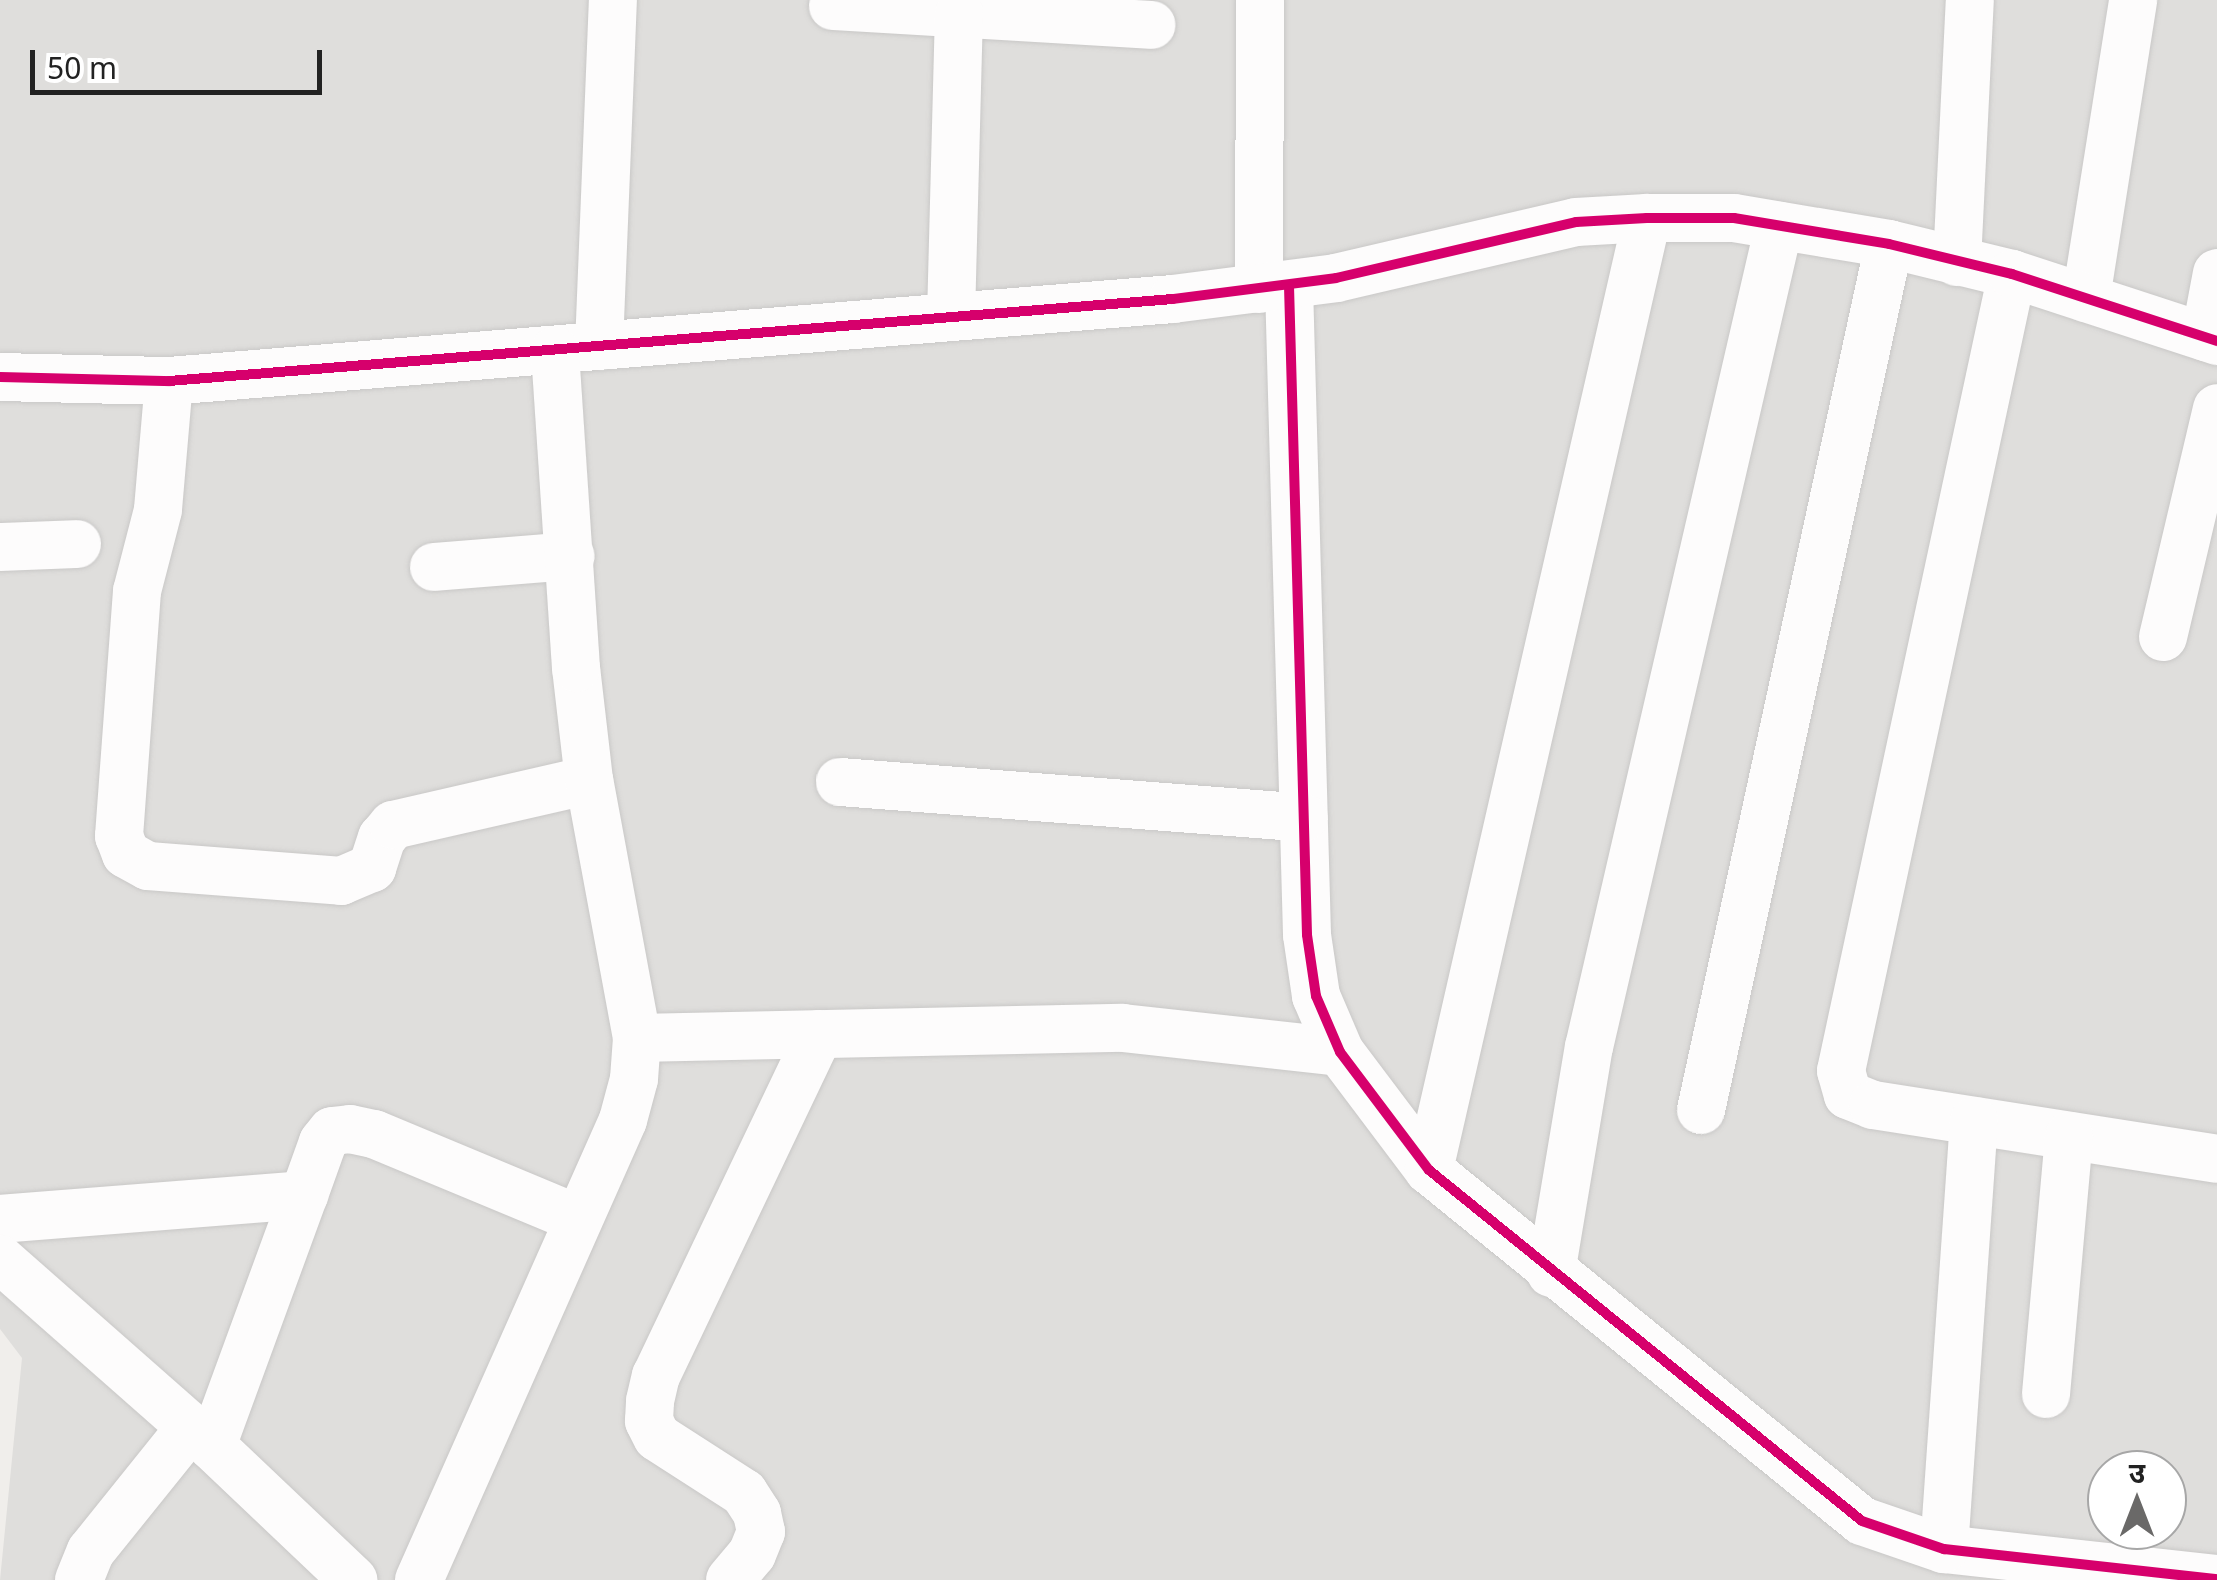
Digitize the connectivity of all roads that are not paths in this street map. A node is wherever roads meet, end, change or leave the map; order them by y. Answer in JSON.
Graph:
{"nodes":[{"id":1,"x":613,"y":0,"type":"edge"},
{"id":2,"x":1260,"y":0,"type":"edge"},
{"id":3,"x":1970,"y":0,"type":"edge"},
{"id":4,"x":2133,"y":0,"type":"edge"},
{"id":5,"x":833,"y":6,"type":"dead end"},
{"id":6,"x":959,"y":14,"type":"junction"},
{"id":7,"x":1150,"y":25,"type":"dead end"},
{"id":8,"x":1646,"y":218,"type":"junction"},
{"id":9,"x":1779,"y":226,"type":"junction"},
{"id":10,"x":1889,"y":244,"type":"junction"},
{"id":11,"x":1958,"y":262,"type":"junction"},
{"id":12,"x":2217,"y":273,"type":"edge"},
{"id":13,"x":2012,"y":274,"type":"junction"},
{"id":14,"x":1274,"y":288,"type":"junction"},
{"id":15,"x":2086,"y":298,"type":"junction"},
{"id":16,"x":951,"y":318,"type":"junction"},
{"id":17,"x":2211,"y":339,"type":"edge"},
{"id":18,"x":577,"y":348,"type":"junction"},
{"id":19,"x":0,"y":377,"type":"edge"},
{"id":20,"x":169,"y":381,"type":"junction"},
{"id":21,"x":2217,"y":408,"type":"edge"},
{"id":22,"x":77,"y":544,"type":"dead end"},
{"id":23,"x":0,"y":547,"type":"edge"},
{"id":24,"x":570,"y":556,"type":"junction"},
{"id":25,"x":434,"y":567,"type":"dead end"},
{"id":26,"x":2163,"y":637,"type":"dead end"},
{"id":27,"x":589,"y":780,"type":"junction"},
{"id":28,"x":840,"y":782,"type":"dead end"},
{"id":29,"x":1304,"y":818,"type":"junction"},
{"id":30,"x":819,"y":1034,"type":"junction"},
{"id":31,"x":637,"y":1038,"type":"junction"},
{"id":32,"x":1340,"y":1052,"type":"junction"},
{"id":33,"x":1701,"y":1110,"type":"dead end"},
{"id":34,"x":1974,"y":1121,"type":"junction"},
{"id":35,"x":2069,"y":1136,"type":"junction"},
{"id":36,"x":2217,"y":1159,"type":"edge"},
{"id":37,"x":1429,"y":1170,"type":"junction"},
{"id":38,"x":304,"y":1195,"type":"junction"},
{"id":39,"x":576,"y":1218,"type":"junction"},
{"id":40,"x":0,"y":1219,"type":"edge"},
{"id":41,"x":0,"y":1260,"type":"edge"},
{"id":42,"x":1552,"y":1273,"type":"junction"},
{"id":43,"x":2046,"y":1394,"type":"dead end"},
{"id":44,"x":201,"y":1437,"type":"junction"},
{"id":45,"x":1944,"y":1549,"type":"junction"},
{"id":46,"x":2217,"y":1579,"type":"edge"},
{"id":47,"x":80,"y":1580,"type":"edge"},
{"id":48,"x":353,"y":1580,"type":"edge"},
{"id":49,"x":419,"y":1580,"type":"edge"},
{"id":50,"x":730,"y":1580,"type":"edge"}],
"edges":[{"from":1,"to":18,"type":"street"},
{"from":2,"to":14,"type":"street"},
{"from":3,"to":11,"type":"street"},
{"from":4,"to":15,"type":"street"},
{"from":5,"to":6,"type":"street"},
{"from":6,"to":7,"type":"street"},
{"from":6,"to":16,"type":"street"},
{"from":8,"to":9,"type":"street"},
{"from":8,"to":14,"type":"street"},
{"from":8,"to":37,"type":"street"},
{"from":9,"to":10,"type":"street"},
{"from":9,"to":42,"type":"street"},
{"from":10,"to":11,"type":"street"},
{"from":10,"to":33,"type":"street"},
{"from":11,"to":13,"type":"street"},
{"from":12,"to":17,"type":"street"},
{"from":13,"to":15,"type":"street"},
{"from":13,"to":34,"type":"street"},
{"from":14,"to":16,"type":"street"},
{"from":14,"to":29,"type":"street"},
{"from":15,"to":17,"type":"street"},
{"from":16,"to":18,"type":"street"},
{"from":18,"to":20,"type":"street"},
{"from":18,"to":24,"type":"street"},
{"from":19,"to":20,"type":"street"},
{"from":20,"to":27,"type":"street"},
{"from":21,"to":26,"type":"street"},
{"from":22,"to":23,"type":"street"},
{"from":24,"to":25,"type":"street"},
{"from":24,"to":27,"type":"street"},
{"from":27,"to":31,"type":"street"},
{"from":28,"to":29,"type":"street"},
{"from":29,"to":32,"type":"street"},
{"from":30,"to":31,"type":"street"},
{"from":30,"to":32,"type":"street"},
{"from":30,"to":50,"type":"street"},
{"from":31,"to":39,"type":"street"},
{"from":32,"to":37,"type":"street"},
{"from":34,"to":35,"type":"street"},
{"from":34,"to":45,"type":"street"},
{"from":35,"to":36,"type":"street"},
{"from":35,"to":43,"type":"street"},
{"from":37,"to":42,"type":"street"},
{"from":38,"to":39,"type":"street"},
{"from":38,"to":40,"type":"street"},
{"from":38,"to":44,"type":"street"},
{"from":39,"to":49,"type":"street"},
{"from":41,"to":44,"type":"street"},
{"from":42,"to":45,"type":"street"},
{"from":44,"to":47,"type":"street"},
{"from":44,"to":48,"type":"street"},
{"from":45,"to":46,"type":"street"}]}
